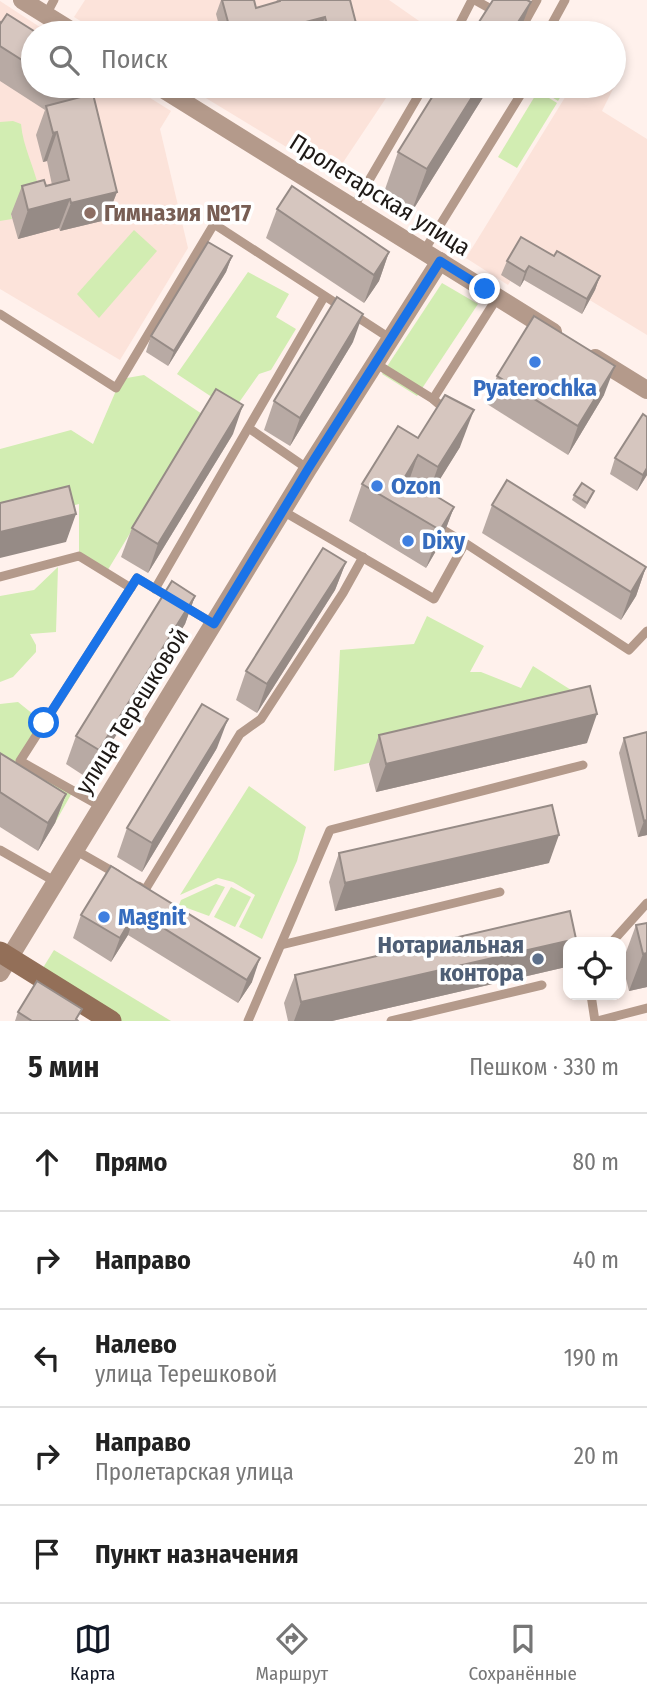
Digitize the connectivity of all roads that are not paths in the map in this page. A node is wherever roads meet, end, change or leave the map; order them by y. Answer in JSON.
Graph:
{"nodes":[{"id":1,"x":22,"y":0,"type":"edge"},
{"id":2,"x":474,"y":0,"type":"edge"},
{"id":3,"x":537,"y":0,"type":"edge"},
{"id":4,"x":565,"y":0,"type":"edge"},
{"id":5,"x":50,"y":7,"type":"edge"},
{"id":6,"x":63,"y":21,"type":"edge"},
{"id":7,"x":462,"y":21,"type":"edge"},
{"id":8,"x":511,"y":21,"type":"edge"},
{"id":9,"x":525,"y":21,"type":"edge"},
{"id":10,"x":554,"y":21,"type":"edge"},
{"id":11,"x":178,"y":98,"type":"edge"},
{"id":12,"x":417,"y":98,"type":"edge"},
{"id":13,"x":518,"y":98,"type":"edge"},
{"id":14,"x":354,"y":206,"type":"junction"},
{"id":15,"x":423,"y":250,"type":"junction"},
{"id":16,"x":440,"y":261,"type":"junction"},
{"id":17,"x":324,"y":298,"type":"junction"},
{"id":18,"x":498,"y":298,"type":"junction"},
{"id":19,"x":0,"y":314,"type":"edge"},
{"id":20,"x":391,"y":339,"type":"junction"},
{"id":21,"x":375,"y":363,"type":"junction"},
{"id":22,"x":647,"y":390,"type":"edge"},
{"id":23,"x":433,"y":399,"type":"junction"},
{"id":24,"x":452,"y":415,"type":"edge"},
{"id":25,"x":250,"y":429,"type":"junction"},
{"id":26,"x":308,"y":469,"type":"junction"},
{"id":27,"x":283,"y":511,"type":"junction"},
{"id":28,"x":430,"y":522,"type":"edge"},
{"id":29,"x":465,"y":544,"type":"junction"},
{"id":30,"x":363,"y":557,"type":"junction"},
{"id":31,"x":0,"y":576,"type":"edge"},
{"id":32,"x":131,"y":588,"type":"junction"},
{"id":33,"x":155,"y":589,"type":"junction"},
{"id":34,"x":214,"y":624,"type":"junction"},
{"id":35,"x":647,"y":631,"type":"edge"},
{"id":36,"x":583,"y":765,"type":"dead end"},
{"id":37,"x":102,"y":807,"type":"junction"},
{"id":38,"x":0,"y":850,"type":"edge"},
{"id":39,"x":75,"y":850,"type":"junction"},
{"id":40,"x":122,"y":877,"type":"edge"},
{"id":41,"x":56,"y":882,"type":"junction"},
{"id":42,"x":134,"y":884,"type":"edge"},
{"id":43,"x":145,"y":890,"type":"junction"},
{"id":44,"x":499,"y":892,"type":"dead end"},
{"id":45,"x":154,"y":900,"type":"edge"},
{"id":46,"x":647,"y":902,"type":"edge"},
{"id":47,"x":616,"y":937,"type":"edge"},
{"id":48,"x":281,"y":945,"type":"junction"},
{"id":49,"x":3,"y":961,"type":"edge"},
{"id":50,"x":257,"y":965,"type":"edge"},
{"id":51,"x":269,"y":973,"type":"junction"},
{"id":52,"x":542,"y":985,"type":"dead end"},
{"id":53,"x":592,"y":1000,"type":"edge"},
{"id":54,"x":647,"y":1009,"type":"edge"},
{"id":55,"x":111,"y":1021,"type":"edge"},
{"id":56,"x":248,"y":1021,"type":"edge"},
{"id":57,"x":391,"y":1021,"type":"edge"},
{"id":58,"x":596,"y":1021,"type":"edge"}],
"edges":[{"from":1,"to":5,"type":"street"},
{"from":2,"to":7,"type":"lane"},
{"from":2,"to":8,"type":"lane"},
{"from":3,"to":9,"type":"lane"},
{"from":4,"to":10,"type":"lane"},
{"from":5,"to":6,"type":"street"},
{"from":11,"to":14,"type":"street","name":"Пролетарская улица"},
{"from":12,"to":14,"type":"lane"},
{"from":13,"to":15,"type":"lane"},
{"from":14,"to":15,"type":"street","name":"Пролетарская улица"},
{"from":15,"to":16,"type":"street","name":"Пролетарская улица"},
{"from":16,"to":18,"type":"street","name":"Пролетарская улица"},
{"from":16,"to":20,"type":"street","name":"улица Терешковой"},
{"from":17,"to":19,"type":"lane"},
{"from":17,"to":20,"type":"lane"},
{"from":17,"to":25,"type":"lane"},
{"from":18,"to":22,"type":"street","name":"Пролетарская улица"},
{"from":18,"to":23,"type":"lane"},
{"from":20,"to":21,"type":"street","name":"улица Терешковой"},
{"from":21,"to":23,"type":"lane"},
{"from":21,"to":26,"type":"street","name":"улица Терешковой"},
{"from":23,"to":24,"type":"lane"},
{"from":25,"to":26,"type":"lane"},
{"from":25,"to":33,"type":"lane"},
{"from":26,"to":27,"type":"street","name":"улица Терешковой"},
{"from":27,"to":30,"type":"lane"},
{"from":27,"to":34,"type":"street","name":"улица Терешковой"},
{"from":28,"to":29,"type":"lane"},
{"from":29,"to":30,"type":"lane"},
{"from":29,"to":35,"type":"lane"},
{"from":30,"to":43,"type":"lane"},
{"from":31,"to":32,"type":"lane"},
{"from":32,"to":33,"type":"lane"},
{"from":32,"to":37,"type":"lane"},
{"from":33,"to":34,"type":"lane"},
{"from":34,"to":37,"type":"street","name":"улица Терешковой"},
{"from":36,"to":48,"type":"lane"},
{"from":37,"to":39,"type":"street","name":"улица Терешковой"},
{"from":38,"to":41,"type":"lane"},
{"from":39,"to":40,"type":"lane"},
{"from":39,"to":41,"type":"street","name":"улица Терешковой"},
{"from":41,"to":49,"type":"street","name":"улица Терешковой"},
{"from":42,"to":43,"type":"lane"},
{"from":43,"to":45,"type":"lane"},
{"from":44,"to":48,"type":"lane"},
{"from":46,"to":47,"type":"lane"},
{"from":48,"to":51,"type":"lane"},
{"from":49,"to":55,"type":"main road"},
{"from":50,"to":51,"type":"lane"},
{"from":51,"to":56,"type":"lane"},
{"from":52,"to":57,"type":"lane"},
{"from":53,"to":58,"type":"lane"},
{"from":54,"to":58,"type":"lane"}]}
